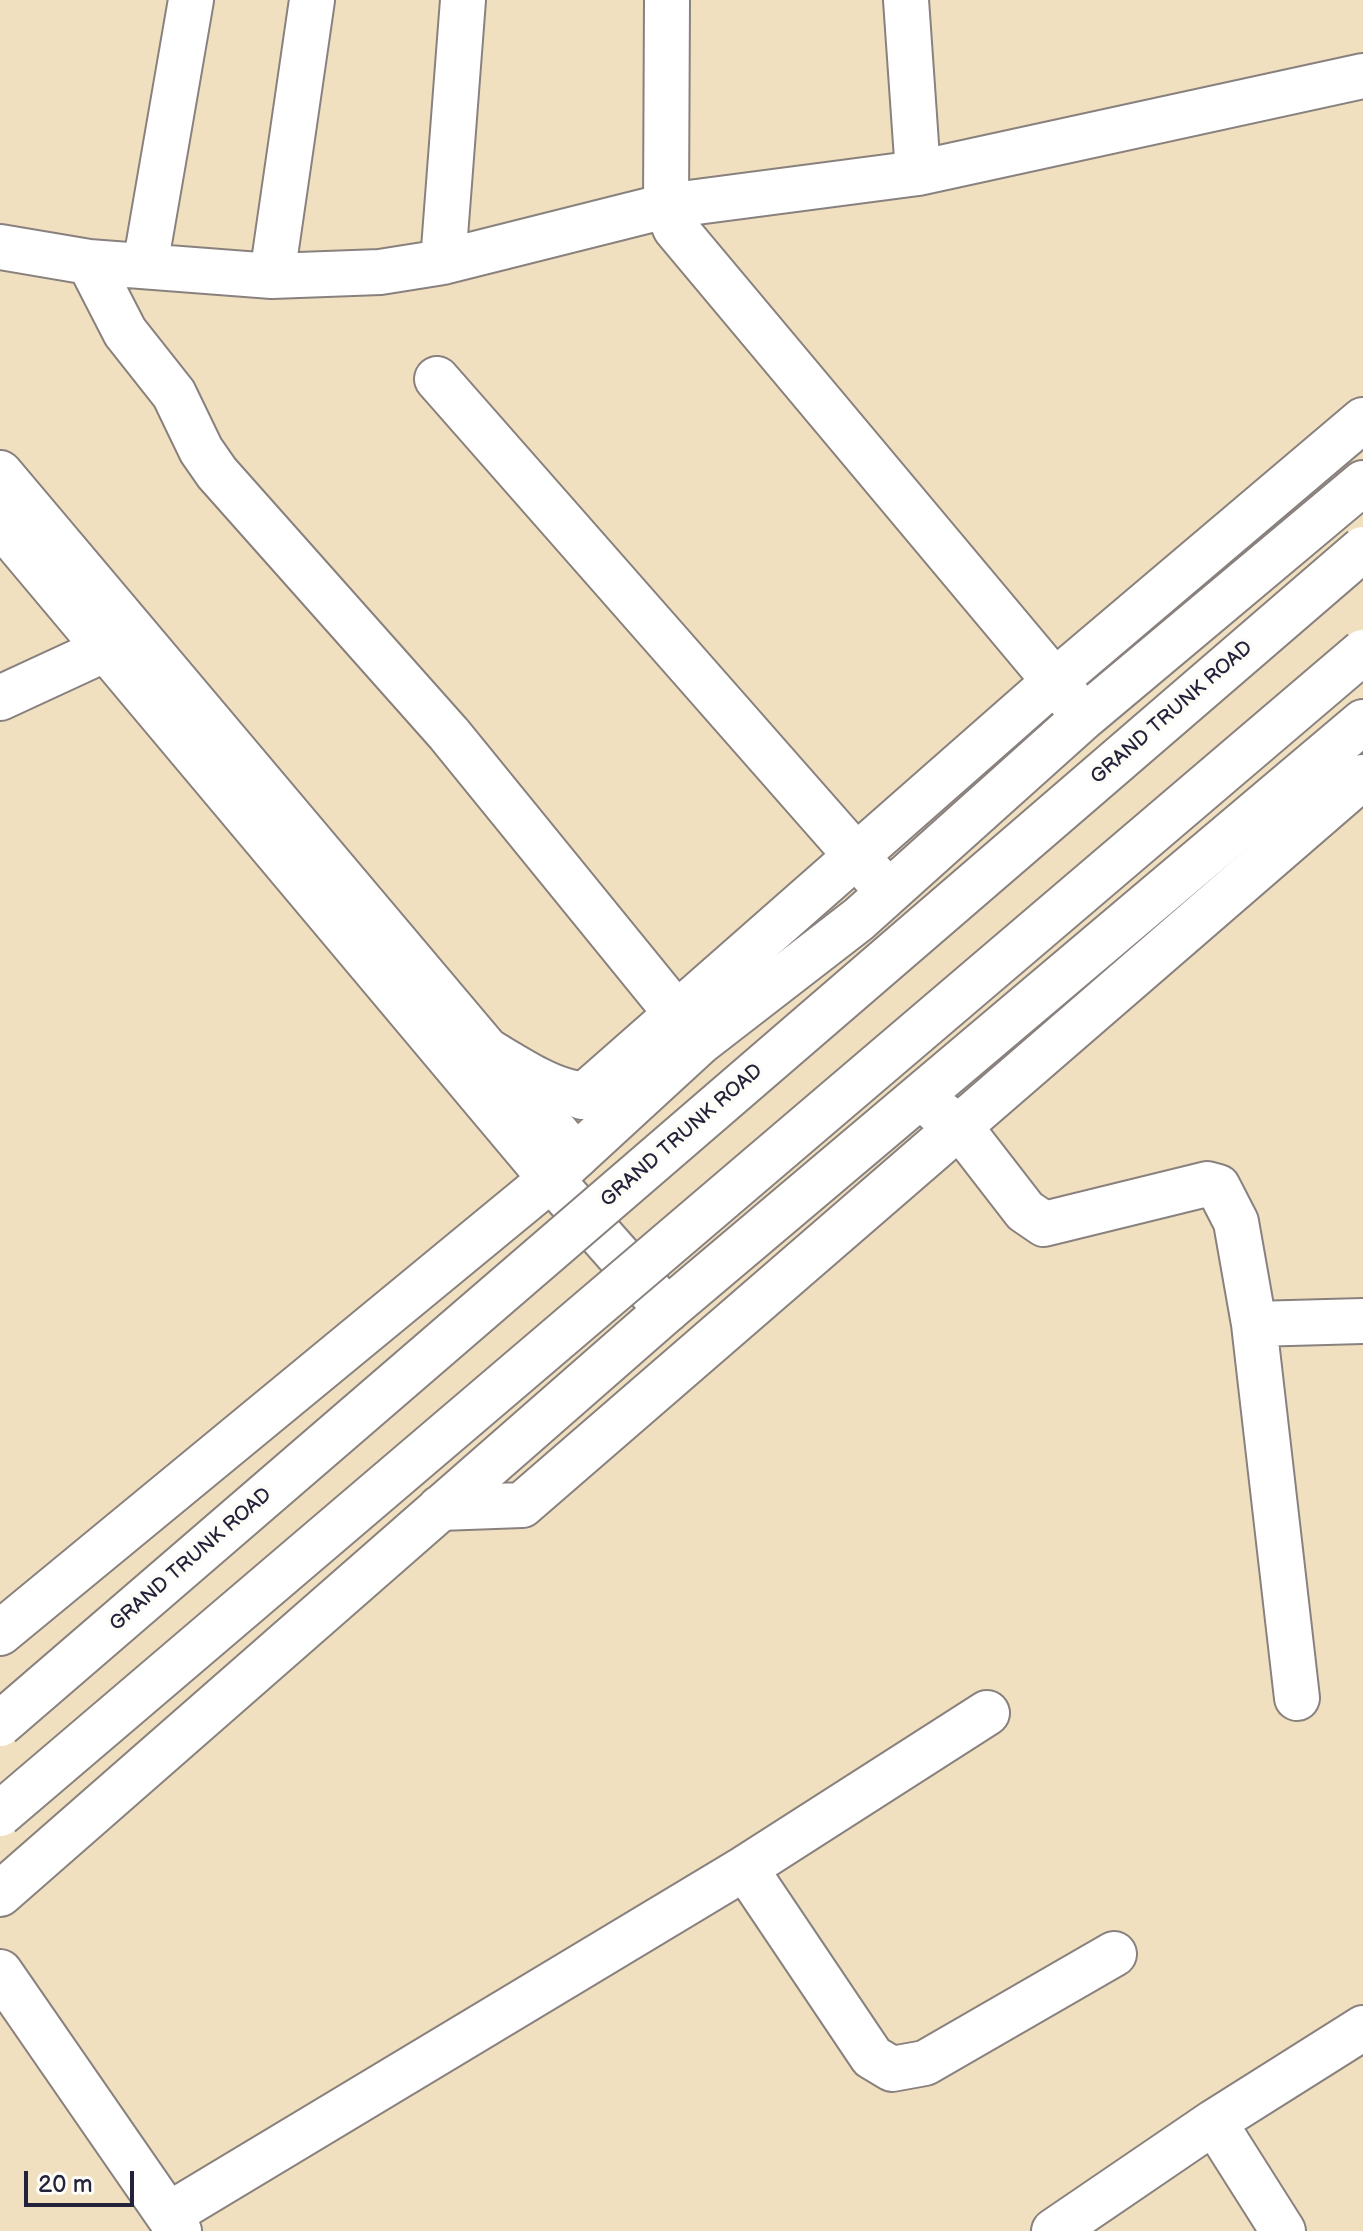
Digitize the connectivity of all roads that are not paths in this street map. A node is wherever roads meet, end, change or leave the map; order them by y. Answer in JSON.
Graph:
{"nodes":[{"id":1,"x":191,"y":0,"type":"edge"},
{"id":2,"x":312,"y":0,"type":"edge"},
{"id":3,"x":463,"y":0,"type":"edge"},
{"id":4,"x":667,"y":0,"type":"edge"},
{"id":5,"x":906,"y":0,"type":"edge"},
{"id":6,"x":1363,"y":76,"type":"edge"},
{"id":7,"x":918,"y":173,"type":"junction"},
{"id":8,"x":666,"y":206,"type":"junction"},
{"id":9,"x":0,"y":247,"type":"edge"},
{"id":10,"x":89,"y":262,"type":"junction"},
{"id":11,"x":443,"y":262,"type":"junction"},
{"id":12,"x":145,"y":266,"type":"junction"},
{"id":13,"x":272,"y":276,"type":"junction"},
{"id":14,"x":437,"y":379,"type":"dead end"},
{"id":15,"x":1363,"y":420,"type":"edge"},
{"id":16,"x":0,"y":473,"type":"edge"},
{"id":17,"x":1363,"y":483,"type":"edge"},
{"id":18,"x":0,"y":523,"type":"edge"},
{"id":19,"x":1363,"y":549,"type":"edge"},
{"id":20,"x":106,"y":649,"type":"junction"},
{"id":21,"x":1363,"y":652,"type":"edge"},
{"id":22,"x":1055,"y":681,"type":"junction"},
{"id":23,"x":0,"y":698,"type":"edge"},
{"id":24,"x":1084,"y":717,"type":"junction"},
{"id":25,"x":1363,"y":722,"type":"edge"},
{"id":26,"x":1363,"y":777,"type":"edge"},
{"id":27,"x":855,"y":855,"type":"junction"},
{"id":28,"x":889,"y":894,"type":"junction"},
{"id":29,"x":688,"y":1028,"type":"junction"},
{"id":30,"x":488,"y":1051,"type":"junction"},
{"id":31,"x":648,"y":1089,"type":"junction"},
{"id":32,"x":582,"y":1097,"type":"junction"},
{"id":33,"x":917,"y":1098,"type":"junction"},
{"id":34,"x":960,"y":1127,"type":"junction"},
{"id":35,"x":564,"y":1167,"type":"junction"},
{"id":36,"x":667,"y":1310,"type":"junction"},
{"id":37,"x":1363,"y":1321,"type":"edge"},
{"id":38,"x":1254,"y":1324,"type":"junction"},
{"id":39,"x":440,"y":1508,"type":"junction"},
{"id":40,"x":0,"y":1633,"type":"edge"},
{"id":41,"x":1297,"y":1698,"type":"dead end"},
{"id":42,"x":987,"y":1713,"type":"dead end"},
{"id":43,"x":0,"y":1724,"type":"edge"},
{"id":44,"x":0,"y":1814,"type":"edge"},
{"id":45,"x":745,"y":1868,"type":"junction"},
{"id":46,"x":0,"y":1894,"type":"edge"},
{"id":47,"x":1114,"y":1954,"type":"dead end"},
{"id":48,"x":0,"y":1972,"type":"edge"},
{"id":49,"x":1363,"y":2028,"type":"edge"},
{"id":50,"x":1214,"y":2122,"type":"junction"},
{"id":51,"x":174,"y":2223,"type":"edge"},
{"id":52,"x":1054,"y":2231,"type":"edge"},
{"id":53,"x":1283,"y":2231,"type":"edge"}],
"edges":[{"from":1,"to":12,"type":"main road"},
{"from":2,"to":13,"type":"main road"},
{"from":3,"to":11,"type":"main road"},
{"from":4,"to":8,"type":"main road"},
{"from":5,"to":7,"type":"main road"},
{"from":6,"to":7,"type":"main road"},
{"from":7,"to":8,"type":"main road"},
{"from":8,"to":11,"type":"main road"},
{"from":8,"to":22,"type":"main road"},
{"from":9,"to":10,"type":"main road"},
{"from":10,"to":12,"type":"main road"},
{"from":10,"to":29,"type":"main road"},
{"from":11,"to":13,"type":"main road"},
{"from":12,"to":13,"type":"main road"},
{"from":14,"to":27,"type":"main road"},
{"from":15,"to":22,"type":"main road"},
{"from":16,"to":30,"type":"main road"},
{"from":17,"to":24,"type":"main road"},
{"from":18,"to":20,"type":"main road"},
{"from":19,"to":43,"type":"main road","name":"GRAND TRUNK ROAD","bridge":true},
{"from":20,"to":23,"type":"main road"},
{"from":20,"to":35,"type":"main road"},
{"from":21,"to":44,"type":"main road","bridge":true},
{"from":22,"to":24,"type":"main road"},
{"from":22,"to":27,"type":"main road"},
{"from":24,"to":28,"type":"main road"},
{"from":25,"to":33,"type":"main road"},
{"from":26,"to":34,"type":"main road"},
{"from":27,"to":28,"type":"main road"},
{"from":27,"to":29,"type":"main road"},
{"from":28,"to":29,"type":"main road"},
{"from":29,"to":31,"type":"main road"},
{"from":29,"to":32,"type":"main road"},
{"from":30,"to":32,"type":"main road"},
{"from":30,"to":35,"type":"main road"},
{"from":31,"to":32,"type":"main road"},
{"from":31,"to":35,"type":"main road"},
{"from":33,"to":34,"type":"main road"},
{"from":33,"to":36,"type":"main road"},
{"from":34,"to":38,"type":"main road"},
{"from":34,"to":39,"type":"main road"},
{"from":35,"to":36,"type":"main road"},
{"from":35,"to":40,"type":"main road"},
{"from":36,"to":39,"type":"main road"},
{"from":37,"to":38,"type":"main road"},
{"from":38,"to":41,"type":"main road"},
{"from":39,"to":46,"type":"main road"},
{"from":42,"to":45,"type":"main road"},
{"from":45,"to":47,"type":"main road"},
{"from":45,"to":51,"type":"main road"},
{"from":48,"to":51,"type":"main road"},
{"from":49,"to":50,"type":"main road"},
{"from":50,"to":52,"type":"main road"},
{"from":50,"to":53,"type":"main road"}]}
